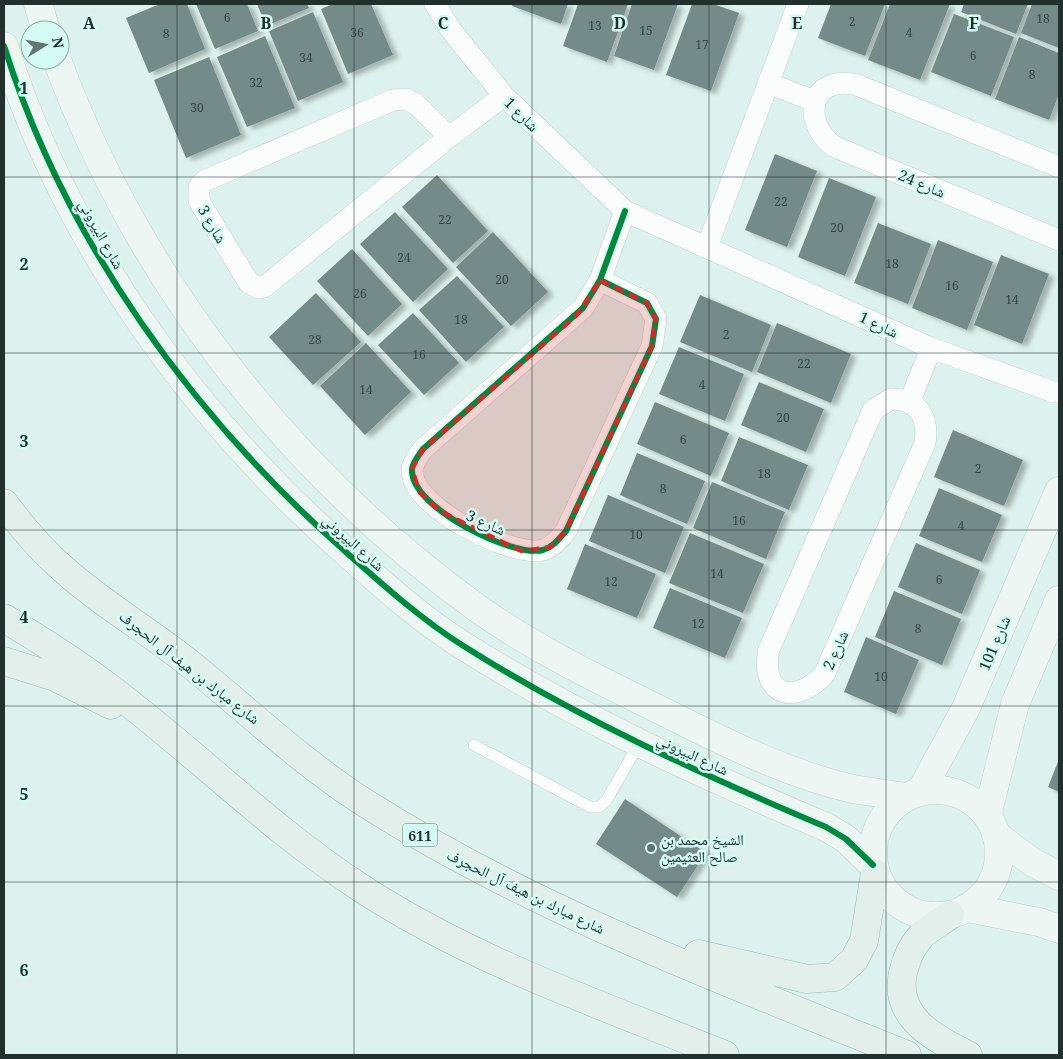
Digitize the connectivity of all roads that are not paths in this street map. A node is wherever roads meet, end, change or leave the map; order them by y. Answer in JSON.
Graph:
{"nodes":[{"id":1,"x":38,"y":4,"type":"edge"},
{"id":2,"x":435,"y":4,"type":"edge"},
{"id":3,"x":798,"y":4,"type":"edge"},
{"id":4,"x":43,"y":20,"type":"edge"},
{"id":5,"x":4,"y":46,"type":"edge"},
{"id":6,"x":61,"y":70,"type":"edge"},
{"id":7,"x":768,"y":83,"type":"junction"},
{"id":8,"x":504,"y":96,"type":"junction"},
{"id":9,"x":814,"y":100,"type":"junction"},
{"id":10,"x":449,"y":137,"type":"junction"},
{"id":11,"x":1059,"y":167,"type":"edge"},
{"id":12,"x":625,"y":211,"type":"junction"},
{"id":13,"x":1059,"y":240,"type":"edge"},
{"id":14,"x":707,"y":248,"type":"junction"},
{"id":15,"x":600,"y":280,"type":"junction"},
{"id":16,"x":931,"y":348,"type":"junction"},
{"id":17,"x":1057,"y":394,"type":"edge"},
{"id":18,"x":910,"y":401,"type":"junction"},
{"id":19,"x":1059,"y":491,"type":"edge"},
{"id":20,"x":4,"y":503,"type":"edge"},
{"id":21,"x":377,"y":527,"type":"junction"},
{"id":22,"x":344,"y":551,"type":"junction"},
{"id":23,"x":420,"y":563,"type":"junction"},
{"id":24,"x":390,"y":591,"type":"junction"},
{"id":25,"x":1059,"y":600,"type":"edge"},
{"id":26,"x":4,"y":618,"type":"edge"},
{"id":27,"x":4,"y":661,"type":"edge"},
{"id":28,"x":160,"y":730,"type":"junction"},
{"id":29,"x":640,"y":742,"type":"junction"},
{"id":30,"x":474,"y":745,"type":"dead end"},
{"id":31,"x":914,"y":794,"type":"junction"},
{"id":32,"x":992,"y":826,"type":"junction"},
{"id":33,"x":874,"y":869,"type":"junction"},
{"id":34,"x":1059,"y":876,"type":"edge"},
{"id":35,"x":959,"y":912,"type":"junction"},
{"id":36,"x":1059,"y":929,"type":"edge"},
{"id":37,"x":611,"y":933,"type":"junction"},
{"id":38,"x":725,"y":1055,"type":"edge"},
{"id":39,"x":907,"y":1055,"type":"edge"},
{"id":40,"x":968,"y":1055,"type":"edge"}],
"edges":[{"from":1,"to":4,"type":"street"},
{"from":2,"to":8,"type":"street","name":"شارع 1"},
{"from":3,"to":7,"type":"street"},
{"from":5,"to":22,"type":"street","name":"شارع البيروني"},
{"from":6,"to":21,"type":"street","name":"شارع البيروني"},
{"from":7,"to":9,"type":"street"},
{"from":7,"to":14,"type":"street"},
{"from":8,"to":10,"type":"street","name":"شارع 3"},
{"from":8,"to":12,"type":"street","name":"شارع 1"},
{"from":9,"to":11,"type":"street"},
{"from":9,"to":13,"type":"street","name":"شارع 24"},
{"from":10,"to":10,"type":"street","name":"شارع 3"},
{"from":12,"to":14,"type":"street","name":"شارع 1"},
{"from":12,"to":15,"type":"street","name":"شارع 3"},
{"from":14,"to":16,"type":"street","name":"شارع 1"},
{"from":15,"to":15,"type":"street","name":"شارع 3"},
{"from":16,"to":17,"type":"street","name":"شارع 1"},
{"from":16,"to":18,"type":"street"},
{"from":18,"to":18,"type":"street","name":"شارع 2"},
{"from":19,"to":31,"type":"street","name":"شارع 101"},
{"from":20,"to":37,"type":"main road","name":"شارع مبارك بن هيف آل الحجرف","number":"611"},
{"from":21,"to":22,"type":"street"},
{"from":21,"to":23,"type":"street","name":"شارع البيروني"},
{"from":22,"to":24,"type":"street","name":"شارع البيروني"},
{"from":23,"to":24,"type":"street"},
{"from":23,"to":31,"type":"street","name":"شارع البيروني"},
{"from":24,"to":29,"type":"street","name":"شارع البيروني"},
{"from":25,"to":32,"type":"street"},
{"from":26,"to":28,"type":"main road"},
{"from":27,"to":28,"type":"main road"},
{"from":28,"to":38,"type":"main road"},
{"from":29,"to":30,"type":"lane"},
{"from":29,"to":33,"type":"street","name":"شارع البيروني"},
{"from":31,"to":32,"type":"street"},
{"from":31,"to":33,"type":"street"},
{"from":32,"to":34,"type":"street"},
{"from":32,"to":35,"type":"street"},
{"from":33,"to":35,"type":"street"},
{"from":33,"to":37,"type":"main road"},
{"from":35,"to":36,"type":"street"},
{"from":35,"to":40,"type":"main road"},
{"from":37,"to":39,"type":"main road","name":"شارع مبارك بن هيف آل الحجرف","number":"611"}]}
